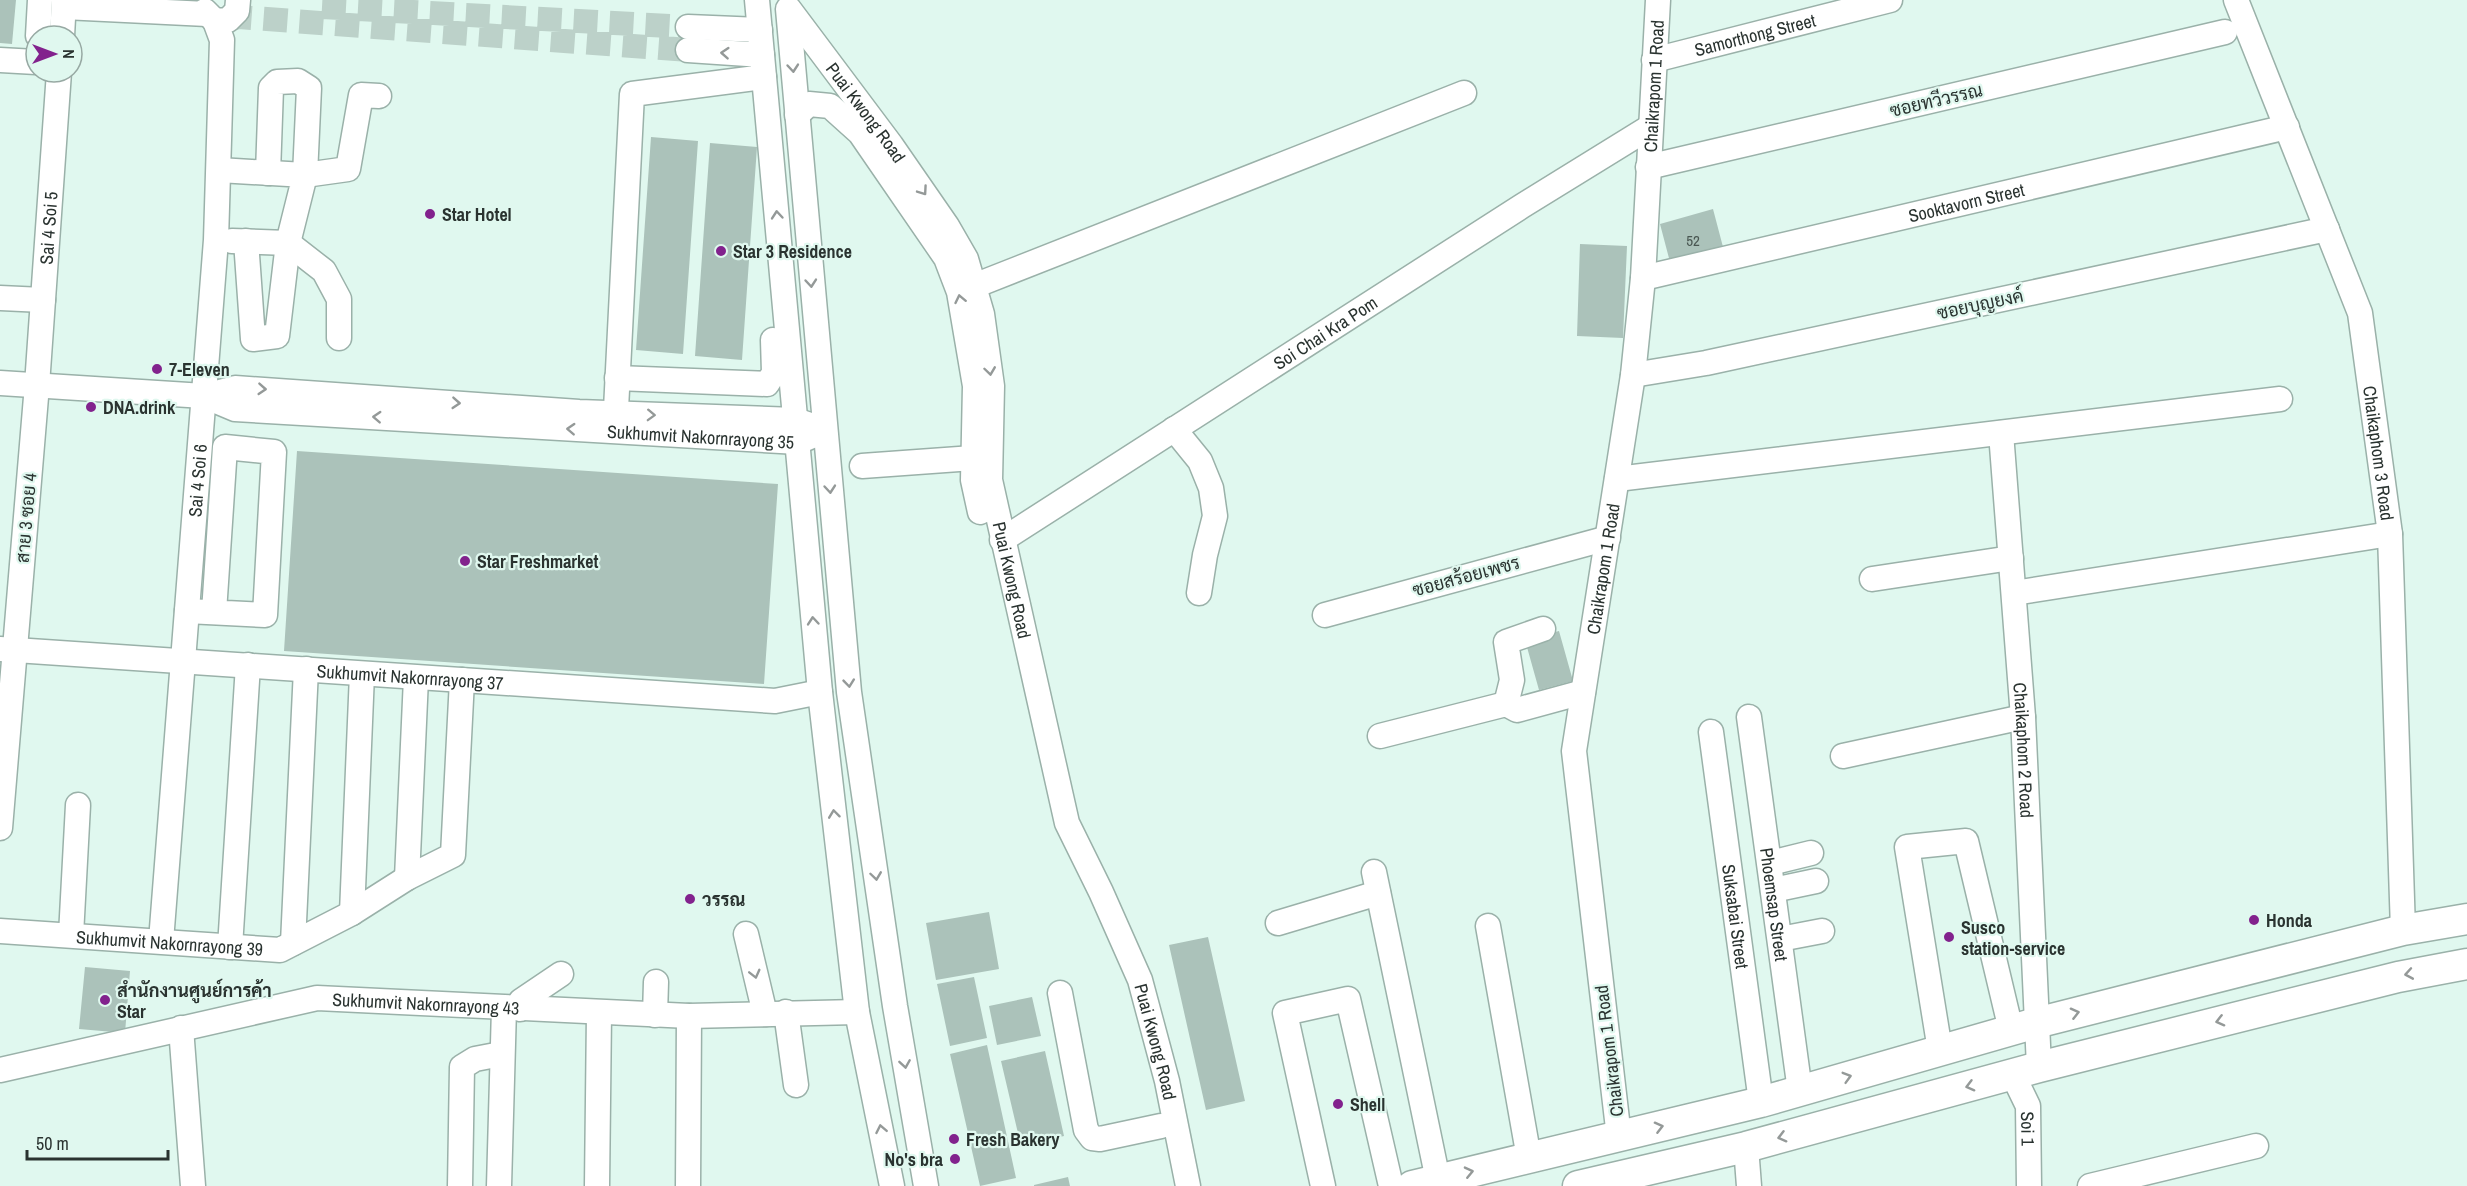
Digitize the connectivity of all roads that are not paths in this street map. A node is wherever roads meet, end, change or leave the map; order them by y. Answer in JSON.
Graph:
{"nodes":[{"id":1,"x":40,"y":0,"type":"edge"},
{"id":2,"x":238,"y":0,"type":"edge"},
{"id":3,"x":1658,"y":0,"type":"edge"},
{"id":4,"x":1890,"y":0,"type":"edge"},
{"id":5,"x":2236,"y":0,"type":"edge"},
{"id":6,"x":64,"y":3,"type":"edge"},
{"id":7,"x":788,"y":5,"type":"edge"},
{"id":8,"x":757,"y":9,"type":"edge"},
{"id":9,"x":209,"y":12,"type":"edge"},
{"id":10,"x":39,"y":24,"type":"edge"},
{"id":11,"x":63,"y":24,"type":"edge"},
{"id":12,"x":2225,"y":32,"type":"dead end"},
{"id":13,"x":0,"y":60,"type":"edge"},
{"id":14,"x":1654,"y":60,"type":"junction"},
{"id":15,"x":24,"y":61,"type":"edge"},
{"id":16,"x":763,"y":66,"type":"junction"},
{"id":17,"x":58,"y":84,"type":"edge"},
{"id":18,"x":1464,"y":93,"type":"dead end"},
{"id":19,"x":379,"y":96,"type":"dead end"},
{"id":20,"x":797,"y":115,"type":"junction"},
{"id":21,"x":843,"y":118,"type":"junction"},
{"id":22,"x":871,"y":119,"type":"junction"},
{"id":23,"x":1650,"y":127,"type":"junction"},
{"id":24,"x":2288,"y":127,"type":"junction"},
{"id":25,"x":1648,"y":167,"type":"junction"},
{"id":26,"x":219,"y":170,"type":"junction"},
{"id":27,"x":268,"y":173,"type":"junction"},
{"id":28,"x":305,"y":175,"type":"junction"},
{"id":29,"x":2327,"y":229,"type":"junction"},
{"id":30,"x":216,"y":240,"type":"junction"},
{"id":31,"x":246,"y":241,"type":"junction"},
{"id":32,"x":288,"y":243,"type":"junction"},
{"id":33,"x":780,"y":249,"type":"junction"},
{"id":34,"x":1643,"y":278,"type":"junction"},
{"id":35,"x":974,"y":286,"type":"junction"},
{"id":36,"x":0,"y":298,"type":"edge"},
{"id":37,"x":43,"y":300,"type":"junction"},
{"id":38,"x":339,"y":338,"type":"dead end"},
{"id":39,"x":1633,"y":375,"type":"junction"},
{"id":40,"x":617,"y":378,"type":"junction"},
{"id":41,"x":0,"y":383,"type":"edge"},
{"id":42,"x":37,"y":385,"type":"junction"},
{"id":43,"x":204,"y":396,"type":"junction"},
{"id":44,"x":2280,"y":399,"type":"dead end"},
{"id":45,"x":616,"y":423,"type":"junction"},
{"id":46,"x":1174,"y":429,"type":"junction"},
{"id":47,"x":796,"y":431,"type":"junction"},
{"id":48,"x":825,"y":431,"type":"junction"},
{"id":49,"x":2001,"y":433,"type":"junction"},
{"id":50,"x":974,"y":458,"type":"junction"},
{"id":51,"x":862,"y":466,"type":"dead end"},
{"id":52,"x":1617,"y":479,"type":"junction"},
{"id":53,"x":2390,"y":534,"type":"junction"},
{"id":54,"x":1608,"y":538,"type":"junction"},
{"id":55,"x":1002,"y":540,"type":"junction"},
{"id":56,"x":2011,"y":558,"type":"junction"},
{"id":57,"x":1872,"y":579,"type":"dead end"},
{"id":58,"x":1199,"y":593,"type":"dead end"},
{"id":59,"x":2014,"y":593,"type":"junction"},
{"id":60,"x":187,"y":610,"type":"junction"},
{"id":61,"x":213,"y":612,"type":"junction"},
{"id":62,"x":1325,"y":615,"type":"dead end"},
{"id":63,"x":1544,"y":629,"type":"dead end"},
{"id":64,"x":8,"y":650,"type":"edge"},
{"id":65,"x":183,"y":660,"type":"junction"},
{"id":66,"x":248,"y":665,"type":"junction"},
{"id":67,"x":306,"y":669,"type":"junction"},
{"id":68,"x":362,"y":674,"type":"junction"},
{"id":69,"x":416,"y":678,"type":"junction"},
{"id":70,"x":462,"y":680,"type":"junction"},
{"id":71,"x":820,"y":692,"type":"junction"},
{"id":72,"x":1583,"y":692,"type":"junction"},
{"id":73,"x":1506,"y":704,"type":"junction"},
{"id":74,"x":1749,"y":717,"type":"dead end"},
{"id":75,"x":2024,"y":717,"type":"junction"},
{"id":76,"x":1711,"y":732,"type":"dead end"},
{"id":77,"x":4,"y":735,"type":"edge"},
{"id":78,"x":1380,"y":736,"type":"dead end"},
{"id":79,"x":1843,"y":756,"type":"dead end"},
{"id":80,"x":1762,"y":803,"type":"junction"},
{"id":81,"x":78,"y":805,"type":"dead end"},
{"id":82,"x":1722,"y":808,"type":"junction"},
{"id":83,"x":0,"y":828,"type":"edge"},
{"id":84,"x":1811,"y":854,"type":"dead end"},
{"id":85,"x":1770,"y":863,"type":"junction"},
{"id":86,"x":407,"y":878,"type":"junction"},
{"id":87,"x":1816,"y":881,"type":"dead end"},
{"id":88,"x":1773,"y":890,"type":"junction"},
{"id":89,"x":352,"y":913,"type":"junction"},
{"id":90,"x":2467,"y":919,"type":"edge"},
{"id":91,"x":1278,"y":923,"type":"dead end"},
{"id":92,"x":1488,"y":926,"type":"dead end"},
{"id":93,"x":2403,"y":930,"type":"junction"},
{"id":94,"x":0,"y":931,"type":"edge"},
{"id":95,"x":1822,"y":931,"type":"dead end"},
{"id":96,"x":746,"y":934,"type":"dead end"},
{"id":97,"x":70,"y":935,"type":"junction"},
{"id":98,"x":1780,"y":939,"type":"junction"},
{"id":99,"x":161,"y":941,"type":"junction"},
{"id":100,"x":292,"y":943,"type":"junction"},
{"id":101,"x":230,"y":947,"type":"junction"},
{"id":102,"x":2467,"y":964,"type":"edge"},
{"id":103,"x":561,"y":974,"type":"dead end"},
{"id":104,"x":656,"y":982,"type":"dead end"},
{"id":105,"x":1060,"y":993,"type":"dead end"},
{"id":106,"x":512,"y":1008,"type":"junction"},
{"id":107,"x":858,"y":1012,"type":"junction"},
{"id":108,"x":598,"y":1013,"type":"junction"},
{"id":109,"x":776,"y":1013,"type":"junction"},
{"id":110,"x":655,"y":1015,"type":"junction"},
{"id":111,"x":689,"y":1016,"type":"junction"},
{"id":112,"x":2023,"y":1026,"type":"junction"},
{"id":113,"x":181,"y":1028,"type":"junction"},
{"id":114,"x":1940,"y":1050,"type":"junction"},
{"id":115,"x":501,"y":1053,"type":"junction"},
{"id":116,"x":0,"y":1070,"type":"edge"},
{"id":117,"x":2026,"y":1071,"type":"junction"},
{"id":118,"x":796,"y":1085,"type":"dead end"},
{"id":119,"x":1800,"y":1091,"type":"junction"},
{"id":120,"x":1761,"y":1102,"type":"junction"},
{"id":121,"x":1161,"y":1126,"type":"junction"},
{"id":122,"x":1619,"y":1137,"type":"junction"},
{"id":123,"x":2256,"y":1146,"type":"dead end"},
{"id":124,"x":1746,"y":1147,"type":"junction"},
{"id":125,"x":1529,"y":1158,"type":"junction"},
{"id":126,"x":1425,"y":1183,"type":"edge"},
{"id":127,"x":193,"y":1186,"type":"edge"},
{"id":128,"x":460,"y":1186,"type":"edge"},
{"id":129,"x":499,"y":1186,"type":"edge"},
{"id":130,"x":597,"y":1186,"type":"edge"},
{"id":131,"x":688,"y":1186,"type":"edge"},
{"id":132,"x":892,"y":1186,"type":"edge"},
{"id":133,"x":926,"y":1186,"type":"edge"},
{"id":134,"x":1173,"y":1186,"type":"edge"},
{"id":135,"x":1188,"y":1186,"type":"edge"},
{"id":136,"x":1323,"y":1186,"type":"edge"},
{"id":137,"x":1391,"y":1186,"type":"edge"},
{"id":138,"x":1578,"y":1186,"type":"edge"},
{"id":139,"x":1749,"y":1186,"type":"edge"},
{"id":140,"x":2029,"y":1186,"type":"edge"},
{"id":141,"x":2090,"y":1186,"type":"edge"}],
"edges":[{"from":1,"to":10,"type":"street"},
{"from":2,"to":9,"type":"street"},
{"from":3,"to":14,"type":"street","name":"Chaikrapom 1 Road"},
{"from":4,"to":14,"type":"street","name":"Samorthong Street"},
{"from":5,"to":24,"type":"street","name":"Chaikaphom 3 Road"},
{"from":6,"to":9,"type":"street"},
{"from":6,"to":11,"type":"street"},
{"from":7,"to":20,"type":"street","one_way":true},
{"from":7,"to":22,"type":"street","name":"Puai Kwong Road"},
{"from":8,"to":16,"type":"street"},
{"from":16,"to":8,"type":"street","one_way":true},
{"from":9,"to":26,"type":"street","name":"Sai 4 Soi 6"},
{"from":12,"to":25,"type":"street","name":"ซอยทวีวรรณ"},
{"from":13,"to":15,"type":"street"},
{"from":14,"to":23,"type":"street","name":"Chaikrapom 1 Road"},
{"from":33,"to":16,"type":"street","one_way":true},
{"from":16,"to":40,"type":"street"},
{"from":17,"to":37,"type":"street","name":"Sai 4 Soi 5"},
{"from":18,"to":35,"type":"street"},
{"from":19,"to":28,"type":"street"},
{"from":20,"to":21,"type":"street","name":"Puai Kwong Road"},
{"from":20,"to":48,"type":"street","one_way":true},
{"from":21,"to":22,"type":"street"},
{"from":50,"to":21,"type":"street","name":"Puai Kwong Road","one_way":true},
{"from":22,"to":35,"type":"street","name":"Puai Kwong Road","one_way":true},
{"from":23,"to":25,"type":"street","name":"Chaikrapom 1 Road"},
{"from":23,"to":46,"type":"street","name":"Soi Chai Kra Pom"},
{"from":24,"to":29,"type":"street","name":"Chaikaphom 3 Road"},
{"from":24,"to":34,"type":"street","name":"Sooktavorn Street"},
{"from":25,"to":34,"type":"street","name":"Chaikrapom 1 Road"},
{"from":26,"to":27,"type":"street"},
{"from":26,"to":30,"type":"street","name":"Sai 4 Soi 6"},
{"from":27,"to":28,"type":"street"},
{"from":27,"to":28,"type":"street"},
{"from":28,"to":32,"type":"street"},
{"from":29,"to":39,"type":"street","name":"ซอยบุญยงค์"},
{"from":29,"to":53,"type":"street","name":"Chaikaphom 3 Road"},
{"from":30,"to":31,"type":"street"},
{"from":30,"to":43,"type":"street","name":"Sai 4 Soi 6"},
{"from":31,"to":32,"type":"street"},
{"from":31,"to":32,"type":"street"},
{"from":32,"to":38,"type":"street"},
{"from":33,"to":40,"type":"street"},
{"from":33,"to":47,"type":"street"},
{"from":34,"to":39,"type":"street","name":"Chaikrapom 1 Road"},
{"from":35,"to":55,"type":"street","name":"Puai Kwong Road","one_way":true},
{"from":36,"to":37,"type":"street"},
{"from":37,"to":42,"type":"street","name":"Sai 4 Soi 5"},
{"from":39,"to":52,"type":"street","name":"Chaikrapom 1 Road"},
{"from":40,"to":45,"type":"street"},
{"from":41,"to":42,"type":"street","name":"Sukhumvit Nakornrayong 35"},
{"from":42,"to":43,"type":"street","name":"Sukhumvit Nakornrayong 35"},
{"from":42,"to":64,"type":"street","name":"สาย 3 ซอย 4"},
{"from":43,"to":45,"type":"street","name":"Sukhumvit Nakornrayong 35"},
{"from":43,"to":60,"type":"street","name":"Sai 4 Soi 6"},
{"from":44,"to":49,"type":"street"},
{"from":45,"to":47,"type":"street","name":"Sukhumvit Nakornrayong 35"},
{"from":46,"to":55,"type":"street","name":"Soi Chai Kra Pom"},
{"from":46,"to":58,"type":"street"},
{"from":47,"to":48,"type":"street","name":"Sukhumvit Nakornrayong 35"},
{"from":71,"to":47,"type":"street","one_way":true},
{"from":48,"to":133,"type":"street","one_way":true},
{"from":49,"to":52,"type":"street"},
{"from":49,"to":56,"type":"street","name":"Chaikaphom 2 Road"},
{"from":50,"to":51,"type":"street"},
{"from":50,"to":121,"type":"street","name":"Puai Kwong Road"},
{"from":52,"to":54,"type":"street","name":"Chaikrapom 1 Road"},
{"from":53,"to":59,"type":"street"},
{"from":53,"to":93,"type":"street","name":"Chaikaphom 3 Road"},
{"from":54,"to":62,"type":"street","name":"ซอยสร้อยเพชร"},
{"from":54,"to":72,"type":"street","name":"Chaikrapom 1 Road"},
{"from":55,"to":135,"type":"street","name":"Puai Kwong Road"},
{"from":56,"to":57,"type":"street"},
{"from":56,"to":59,"type":"street","name":"Chaikaphom 2 Road"},
{"from":59,"to":75,"type":"street","name":"Chaikaphom 2 Road"},
{"from":60,"to":61,"type":"street"},
{"from":60,"to":65,"type":"street","name":"Sai 4 Soi 6"},
{"from":61,"to":61,"type":"street"},
{"from":63,"to":73,"type":"street"},
{"from":64,"to":65,"type":"street","name":"Sukhumvit Nakornrayong 37"},
{"from":64,"to":77,"type":"street","name":"สาย 3 ซอย 4"},
{"from":65,"to":66,"type":"street","name":"Sukhumvit Nakornrayong 37"},
{"from":65,"to":99,"type":"street","name":"Sai 4 Soi 6"},
{"from":66,"to":67,"type":"street","name":"Sukhumvit Nakornrayong 37"},
{"from":66,"to":101,"type":"street"},
{"from":67,"to":68,"type":"street","name":"Sukhumvit Nakornrayong 37"},
{"from":67,"to":100,"type":"street"},
{"from":68,"to":69,"type":"street","name":"Sukhumvit Nakornrayong 37"},
{"from":68,"to":89,"type":"street"},
{"from":69,"to":70,"type":"street","name":"Sukhumvit Nakornrayong 37"},
{"from":69,"to":86,"type":"street"},
{"from":70,"to":71,"type":"street","name":"Sukhumvit Nakornrayong 37"},
{"from":70,"to":86,"type":"street","name":"Sukhumvit Nakornrayong 39"},
{"from":107,"to":71,"type":"street","one_way":true},
{"from":72,"to":73,"type":"street"},
{"from":72,"to":122,"type":"street","name":"Chaikrapom 1 Road"},
{"from":73,"to":78,"type":"street"},
{"from":74,"to":80,"type":"street","name":"Phoemsap Street"},
{"from":75,"to":79,"type":"street"},
{"from":75,"to":112,"type":"street","name":"Chaikaphom 2 Road"},
{"from":76,"to":82,"type":"street","name":"Suksabai Street"},
{"from":77,"to":83,"type":"street","name":"สาย 3 ซอย 4"},
{"from":80,"to":82,"type":"street"},
{"from":80,"to":85,"type":"street","name":"Phoemsap Street"},
{"from":81,"to":97,"type":"street"},
{"from":82,"to":120,"type":"street","name":"Suksabai Street"},
{"from":84,"to":85,"type":"street"},
{"from":85,"to":88,"type":"street","name":"Phoemsap Street"},
{"from":86,"to":89,"type":"street","name":"Sukhumvit Nakornrayong 39"},
{"from":87,"to":88,"type":"street"},
{"from":88,"to":98,"type":"street","name":"Phoemsap Street"},
{"from":89,"to":100,"type":"street","name":"Sukhumvit Nakornrayong 39"},
{"from":90,"to":93,"type":"main road"},
{"from":91,"to":126,"type":"street"},
{"from":92,"to":125,"type":"street"},
{"from":112,"to":93,"type":"main road","one_way":true},
{"from":94,"to":97,"type":"street","name":"Sukhumvit Nakornrayong 39"},
{"from":95,"to":98,"type":"street"},
{"from":96,"to":109,"type":"street","one_way":true},
{"from":97,"to":99,"type":"street","name":"Sukhumvit Nakornrayong 39"},
{"from":98,"to":119,"type":"street","name":"Phoemsap Street"},
{"from":99,"to":101,"type":"street","name":"Sukhumvit Nakornrayong 39"},
{"from":100,"to":101,"type":"street","name":"Sukhumvit Nakornrayong 39"},
{"from":102,"to":117,"type":"main road","one_way":true},
{"from":103,"to":106,"type":"street"},
{"from":104,"to":110,"type":"street"},
{"from":105,"to":121,"type":"street"},
{"from":106,"to":108,"type":"street","name":"Sukhumvit Nakornrayong 43"},
{"from":106,"to":113,"type":"street","name":"Sukhumvit Nakornrayong 43"},
{"from":106,"to":115,"type":"street"},
{"from":107,"to":109,"type":"street","name":"Sukhumvit Nakornrayong 43"},
{"from":132,"to":107,"type":"street","one_way":true},
{"from":108,"to":110,"type":"street","name":"Sukhumvit Nakornrayong 43"},
{"from":108,"to":130,"type":"street"},
{"from":109,"to":111,"type":"street","name":"Sukhumvit Nakornrayong 43"},
{"from":109,"to":118,"type":"street"},
{"from":110,"to":111,"type":"street","name":"Sukhumvit Nakornrayong 43"},
{"from":111,"to":131,"type":"street"},
{"from":112,"to":114,"type":"main road"},
{"from":112,"to":114,"type":"street"},
{"from":112,"to":117,"type":"street","name":"Chaikaphom 2 Road"},
{"from":113,"to":116,"type":"street","name":"Sukhumvit Nakornrayong 43"},
{"from":113,"to":127,"type":"street"},
{"from":119,"to":114,"type":"main road","one_way":true},
{"from":115,"to":128,"type":"street"},
{"from":115,"to":129,"type":"street"},
{"from":117,"to":124,"type":"main road","one_way":true},
{"from":117,"to":140,"type":"street","name":"Soi 1"},
{"from":119,"to":120,"type":"main road"},
{"from":122,"to":120,"type":"main road","one_way":true},
{"from":121,"to":134,"type":"street","name":"Puai Kwong Road"},
{"from":122,"to":125,"type":"main road"},
{"from":123,"to":141,"type":"street"},
{"from":124,"to":138,"type":"main road"},
{"from":124,"to":139,"type":"street"},
{"from":126,"to":125,"type":"main road","one_way":true},
{"from":136,"to":137,"type":"street"}]}
